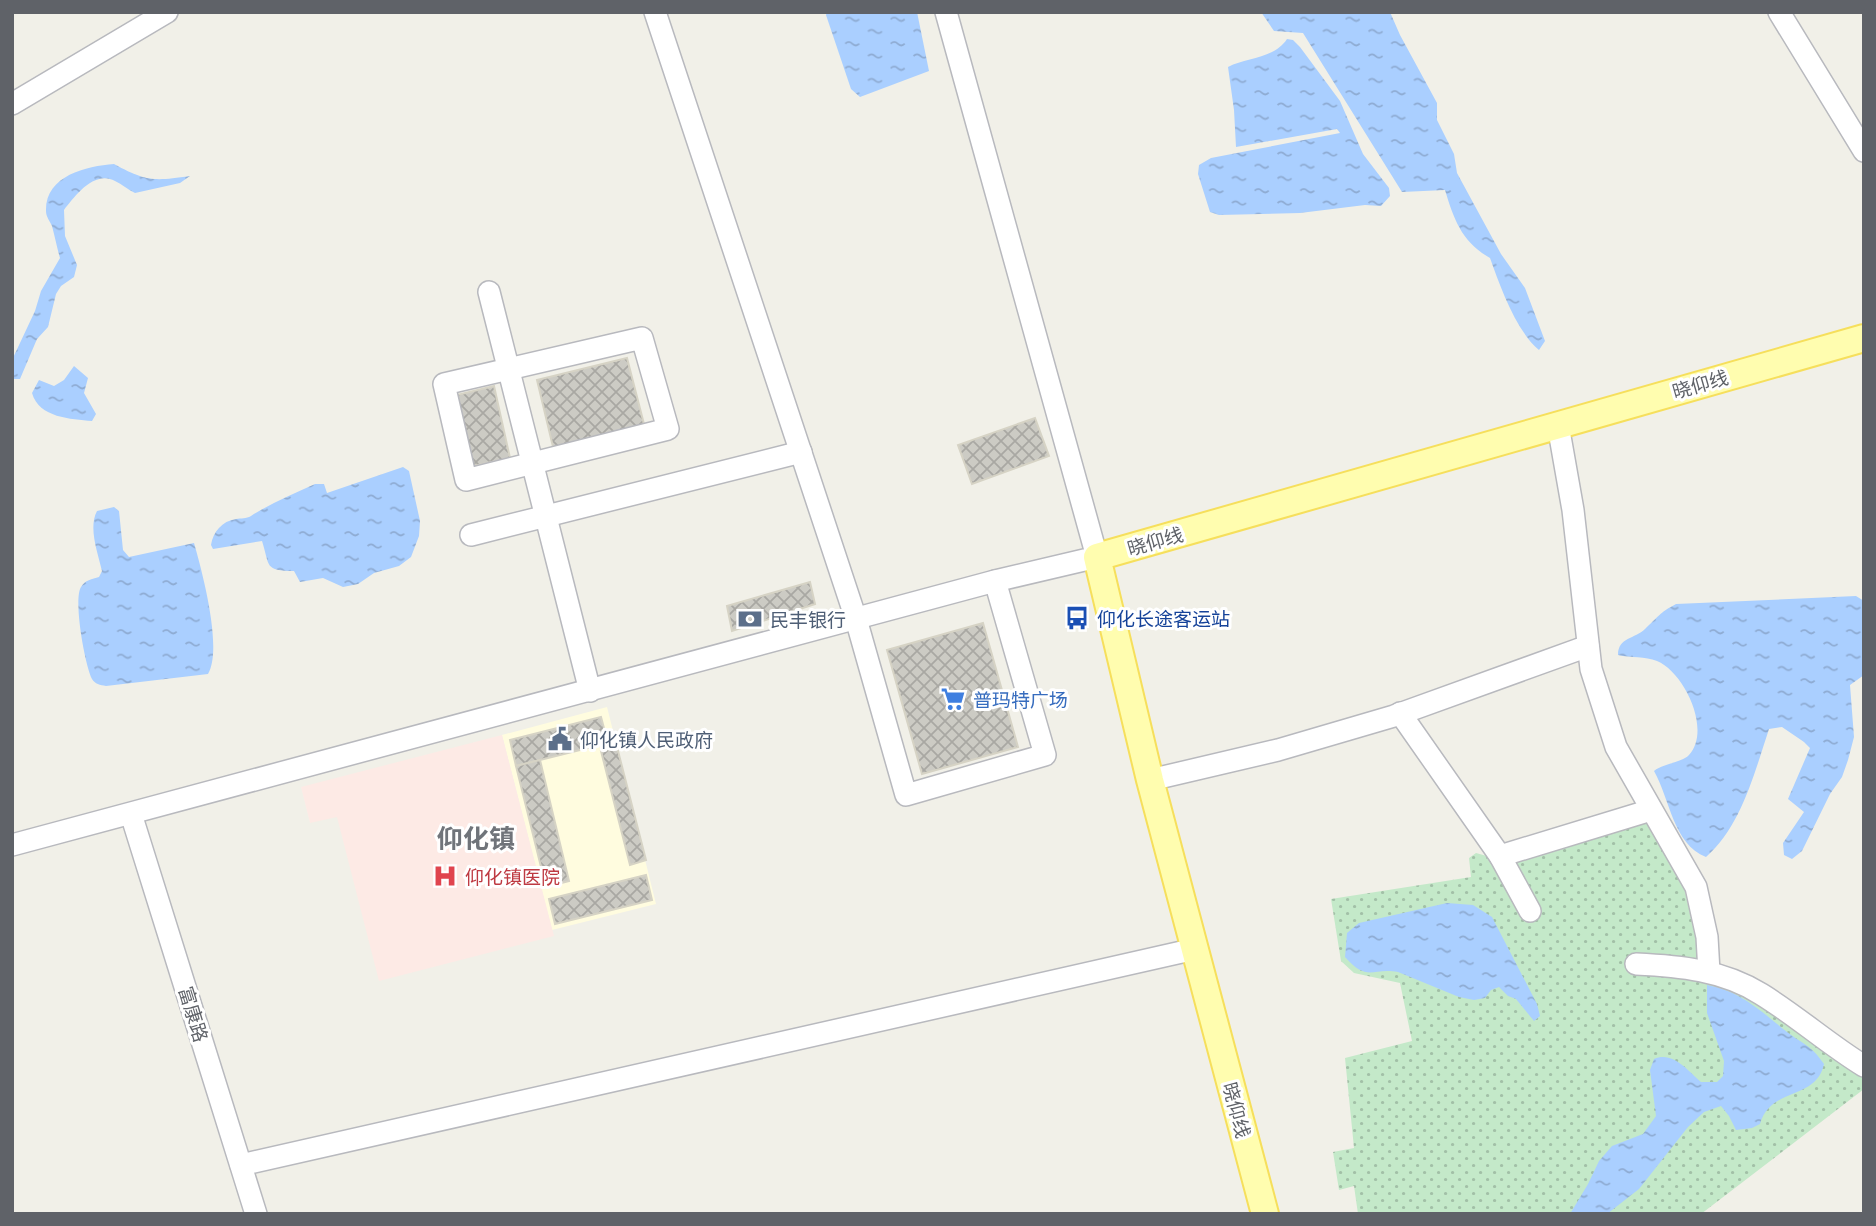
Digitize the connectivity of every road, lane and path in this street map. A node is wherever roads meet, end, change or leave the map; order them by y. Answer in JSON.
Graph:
{"nodes":[{"id":1,"x":167,"y":12,"type":"edge"},
{"id":2,"x":655,"y":12,"type":"edge"},
{"id":3,"x":946,"y":12,"type":"edge"},
{"id":4,"x":1779,"y":12,"type":"edge"},
{"id":5,"x":12,"y":104,"type":"edge"},
{"id":6,"x":1864,"y":151,"type":"edge"},
{"id":7,"x":489,"y":292,"type":"dead end"},
{"id":8,"x":1864,"y":338,"type":"edge"},
{"id":9,"x":508,"y":369,"type":"junction"},
{"id":10,"x":1558,"y":425,"type":"junction"},
{"id":11,"x":801,"y":452,"type":"junction"},
{"id":12,"x":532,"y":463,"type":"junction"},
{"id":13,"x":546,"y":517,"type":"junction"},
{"id":14,"x":471,"y":535,"type":"dead end"},
{"id":15,"x":1097,"y":558,"type":"junction"},
{"id":16,"x":995,"y":581,"type":"junction"},
{"id":17,"x":856,"y":619,"type":"junction"},
{"id":18,"x":1588,"y":646,"type":"junction"},
{"id":19,"x":590,"y":691,"type":"junction"},
{"id":20,"x":1400,"y":713,"type":"junction"},
{"id":21,"x":1150,"y":780,"type":"junction"},
{"id":22,"x":1651,"y":810,"type":"junction"},
{"id":23,"x":131,"y":814,"type":"junction"},
{"id":24,"x":12,"y":845,"type":"edge"},
{"id":25,"x":1500,"y":856,"type":"junction"},
{"id":26,"x":1530,"y":911,"type":"dead end"},
{"id":27,"x":1195,"y":949,"type":"junction"},
{"id":28,"x":1636,"y":964,"type":"dead end"},
{"id":29,"x":1709,"y":972,"type":"junction"},
{"id":30,"x":1864,"y":1066,"type":"edge"},
{"id":31,"x":241,"y":1165,"type":"junction"},
{"id":32,"x":256,"y":1214,"type":"edge"},
{"id":33,"x":1265,"y":1214,"type":"edge"}],
"edges":[{"from":1,"to":5,"type":"street"},
{"from":2,"to":11,"type":"street"},
{"from":3,"to":15,"type":"street"},
{"from":4,"to":6,"type":"street"},
{"from":7,"to":9,"type":"street"},
{"from":8,"to":10,"type":"main road","name":"晓仰线"},
{"from":9,"to":12,"type":"street"},
{"from":9,"to":12,"type":"street"},
{"from":9,"to":12,"type":"street"},
{"from":10,"to":15,"type":"main road","name":"晓仰线"},
{"from":10,"to":18,"type":"street"},
{"from":11,"to":13,"type":"street"},
{"from":11,"to":17,"type":"street"},
{"from":12,"to":13,"type":"street"},
{"from":13,"to":14,"type":"street"},
{"from":13,"to":19,"type":"street"},
{"from":15,"to":16,"type":"street"},
{"from":15,"to":21,"type":"main road","name":"晓仰线"},
{"from":16,"to":17,"type":"street"},
{"from":16,"to":17,"type":"street"},
{"from":17,"to":19,"type":"street"},
{"from":18,"to":20,"type":"street"},
{"from":18,"to":22,"type":"street"},
{"from":19,"to":23,"type":"street"},
{"from":20,"to":21,"type":"street"},
{"from":20,"to":25,"type":"street"},
{"from":21,"to":27,"type":"main road","name":"晓仰线"},
{"from":22,"to":25,"type":"street"},
{"from":22,"to":29,"type":"street"},
{"from":23,"to":24,"type":"street"},
{"from":23,"to":31,"type":"street","name":"富康路"},
{"from":25,"to":26,"type":"street"},
{"from":27,"to":31,"type":"street"},
{"from":27,"to":33,"type":"main road","name":"晓仰线"},
{"from":28,"to":29,"type":"street"},
{"from":29,"to":30,"type":"street"},
{"from":31,"to":32,"type":"street","name":"富康路"}]}
